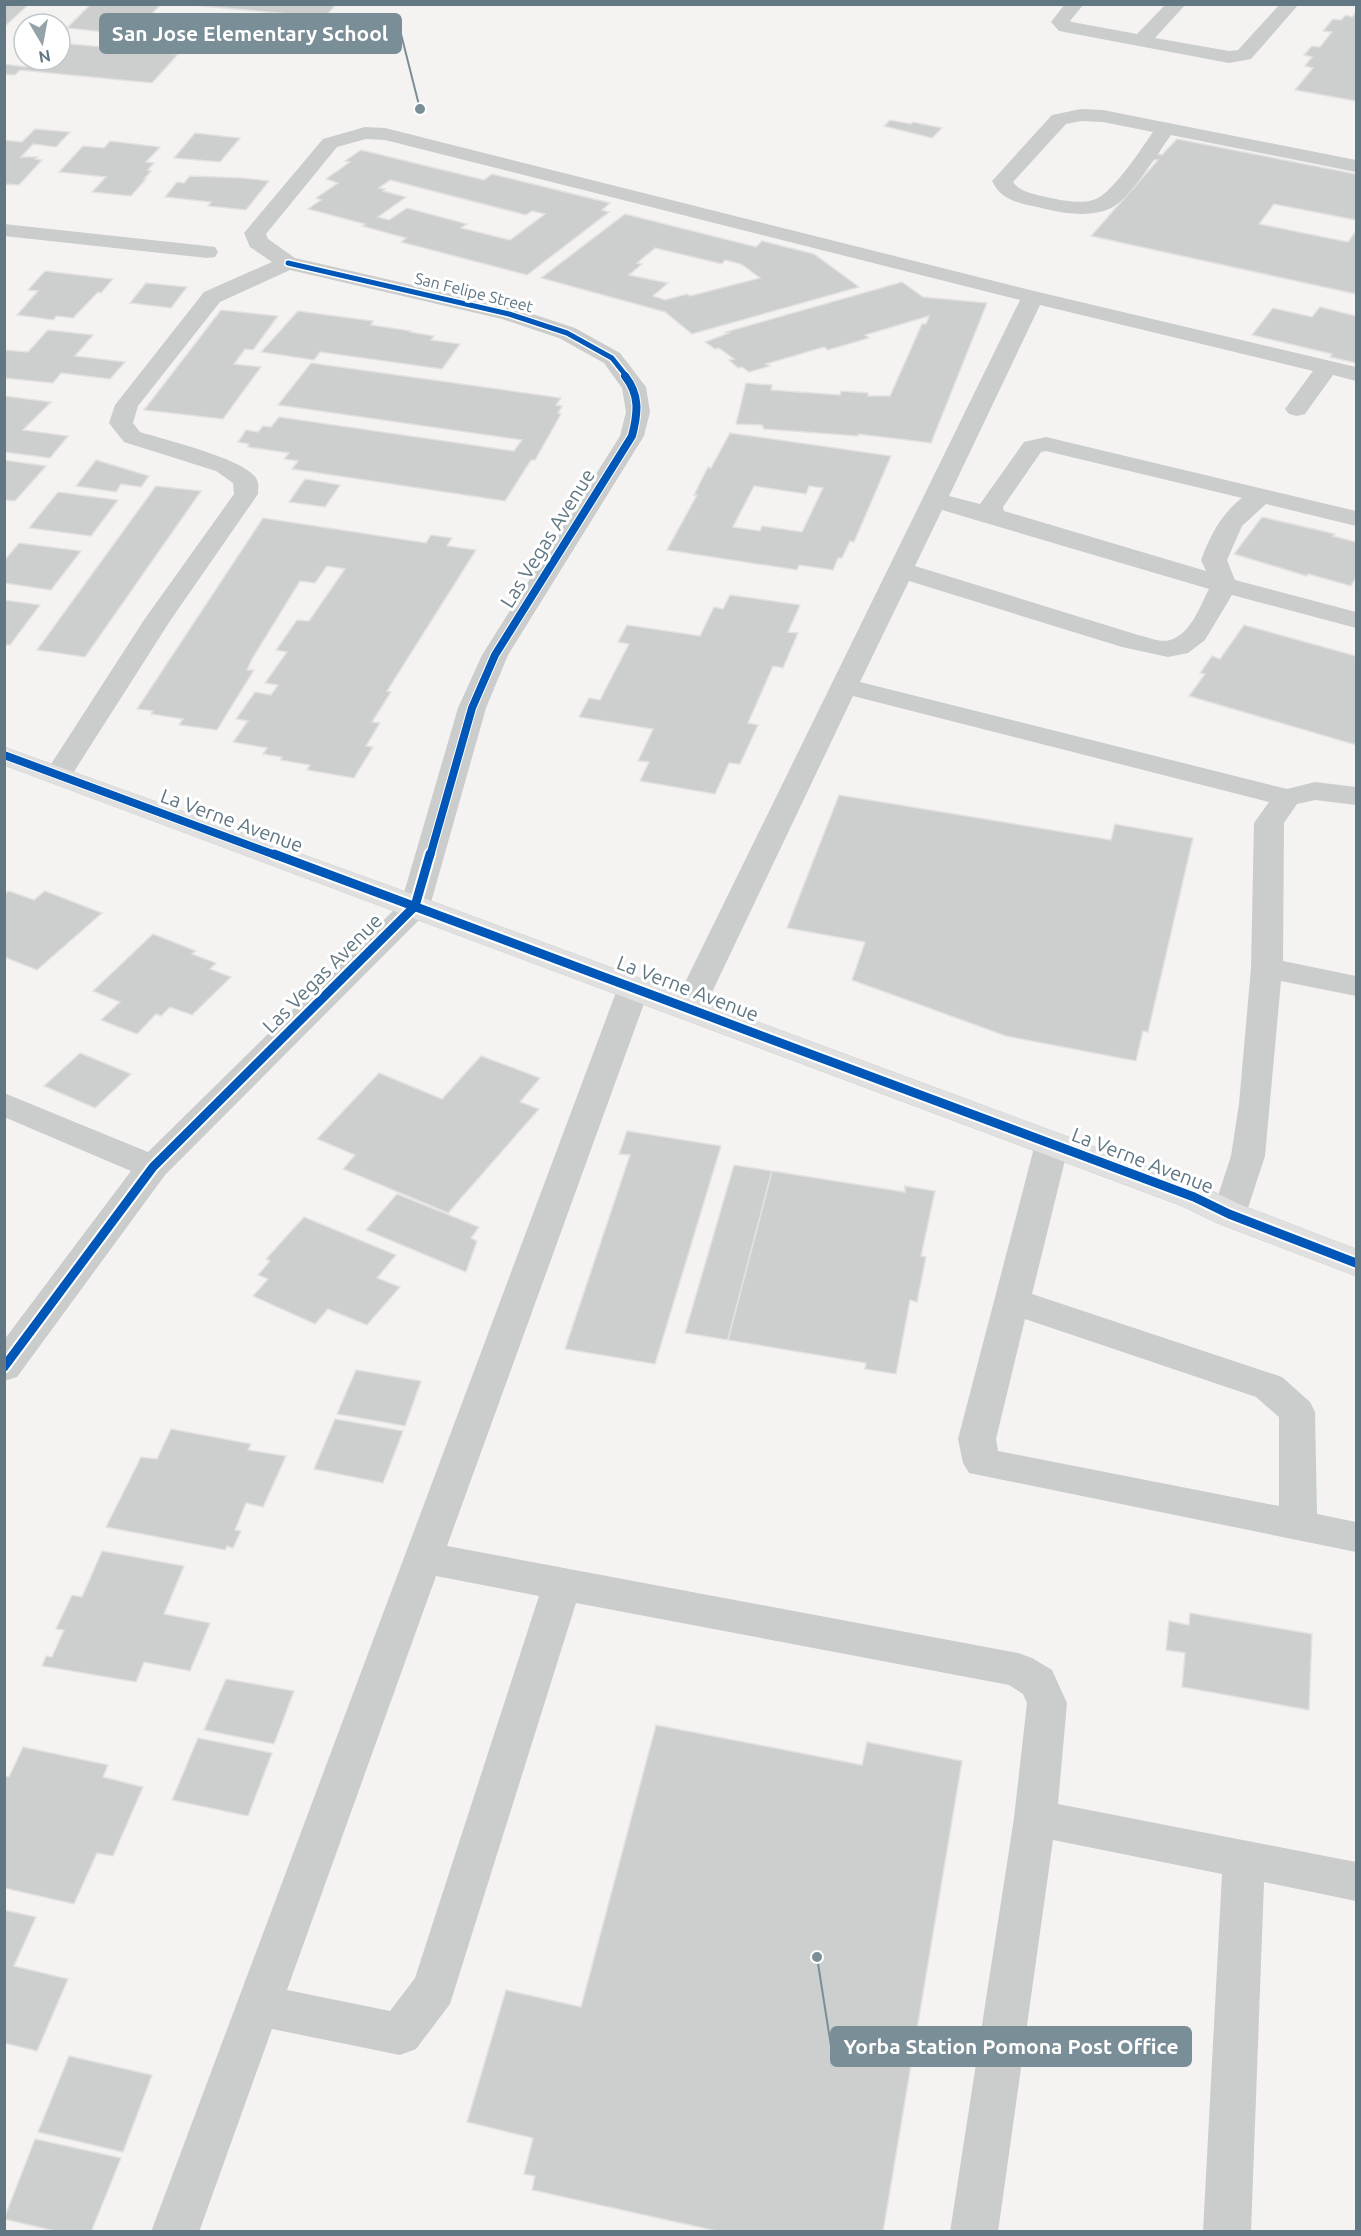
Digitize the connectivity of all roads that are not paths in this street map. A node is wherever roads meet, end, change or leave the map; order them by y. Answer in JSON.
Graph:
{"nodes":[{"id":1,"x":1075,"y":4,"type":"edge"},
{"id":2,"x":1177,"y":4,"type":"edge"},
{"id":3,"x":1290,"y":4,"type":"edge"},
{"id":4,"x":1141,"y":41,"type":"junction"},
{"id":5,"x":1166,"y":128,"type":"junction"},
{"id":6,"x":1356,"y":166,"type":"edge"},
{"id":7,"x":4,"y":230,"type":"edge"},
{"id":8,"x":207,"y":252,"type":"dead end"},
{"id":9,"x":288,"y":263,"type":"junction"},
{"id":10,"x":1033,"y":297,"type":"junction"},
{"id":11,"x":1327,"y":367,"type":"junction"},
{"id":12,"x":1356,"y":374,"type":"edge"},
{"id":13,"x":634,"y":387,"type":"joint"},
{"id":14,"x":1297,"y":409,"type":"dead end"},
{"id":15,"x":1263,"y":495,"type":"junction"},
{"id":16,"x":935,"y":500,"type":"junction"},
{"id":17,"x":991,"y":515,"type":"junction"},
{"id":18,"x":1356,"y":518,"type":"edge"},
{"id":19,"x":901,"y":570,"type":"junction"},
{"id":20,"x":1224,"y":585,"type":"junction"},
{"id":21,"x":1356,"y":620,"type":"edge"},
{"id":22,"x":845,"y":686,"type":"junction"},
{"id":23,"x":4,"y":755,"type":"edge"},
{"id":24,"x":58,"y":775,"type":"junction"},
{"id":25,"x":1356,"y":796,"type":"edge"},
{"id":26,"x":1287,"y":798,"type":"junction"},
{"id":27,"x":416,"y":906,"type":"junction"},
{"id":28,"x":1267,"y":968,"type":"junction"},
{"id":29,"x":1356,"y":986,"type":"edge"},
{"id":30,"x":634,"y":987,"type":"junction"},
{"id":31,"x":689,"y":1008,"type":"junction"},
{"id":32,"x":4,"y":1104,"type":"edge"},
{"id":33,"x":1052,"y":1144,"type":"junction"},
{"id":34,"x":153,"y":1167,"type":"junction"},
{"id":35,"x":1229,"y":1214,"type":"junction"},
{"id":36,"x":1356,"y":1263,"type":"edge"},
{"id":37,"x":1012,"y":1301,"type":"junction"},
{"id":38,"x":4,"y":1367,"type":"edge"},
{"id":39,"x":1298,"y":1525,"type":"junction"},
{"id":40,"x":1356,"y":1537,"type":"edge"},
{"id":41,"x":424,"y":1558,"type":"junction"},
{"id":42,"x":562,"y":1584,"type":"junction"},
{"id":43,"x":1035,"y":1818,"type":"junction"},
{"id":44,"x":1244,"y":1859,"type":"junction"},
{"id":45,"x":1356,"y":1881,"type":"edge"},
{"id":46,"x":259,"y":2004,"type":"junction"},
{"id":47,"x":175,"y":2232,"type":"edge"},
{"id":48,"x":974,"y":2232,"type":"edge"},
{"id":49,"x":1227,"y":2232,"type":"edge"}],
"edges":[{"from":1,"to":4,"type":"street"},
{"from":2,"to":4,"type":"street"},
{"from":3,"to":4,"type":"street"},
{"from":5,"to":5,"type":"street"},
{"from":5,"to":6,"type":"street"},
{"from":7,"to":8,"type":"street"},
{"from":9,"to":10,"type":"street"},
{"from":9,"to":13,"type":"street","name":"San Felipe Street"},
{"from":9,"to":24,"type":"street"},
{"from":10,"to":11,"type":"street"},
{"from":10,"to":16,"type":"street"},
{"from":11,"to":12,"type":"street"},
{"from":11,"to":14,"type":"street"},
{"from":13,"to":27,"type":"street","name":"Las Vegas Avenue"},
{"from":15,"to":17,"type":"street"},
{"from":15,"to":18,"type":"street"},
{"from":15,"to":20,"type":"street"},
{"from":16,"to":17,"type":"street"},
{"from":16,"to":19,"type":"street"},
{"from":17,"to":20,"type":"street"},
{"from":19,"to":20,"type":"street"},
{"from":19,"to":22,"type":"street"},
{"from":20,"to":21,"type":"street"},
{"from":22,"to":26,"type":"street"},
{"from":22,"to":31,"type":"street"},
{"from":23,"to":24,"type":"main road","name":"La Verne Avenue"},
{"from":24,"to":27,"type":"main road","name":"La Verne Avenue"},
{"from":25,"to":26,"type":"street"},
{"from":26,"to":28,"type":"street"},
{"from":27,"to":30,"type":"main road","name":"La Verne Avenue"},
{"from":27,"to":34,"type":"street","name":"Las Vegas Avenue"},
{"from":28,"to":29,"type":"street"},
{"from":28,"to":35,"type":"street"},
{"from":30,"to":31,"type":"main road","name":"La Verne Avenue"},
{"from":30,"to":41,"type":"street"},
{"from":31,"to":33,"type":"main road","name":"La Verne Avenue"},
{"from":32,"to":34,"type":"street"},
{"from":33,"to":35,"type":"main road","name":"La Verne Avenue"},
{"from":33,"to":37,"type":"street"},
{"from":34,"to":38,"type":"street","name":"Las Vegas Avenue"},
{"from":35,"to":36,"type":"main road","name":"La Verne Avenue"},
{"from":37,"to":39,"type":"street"},
{"from":37,"to":39,"type":"street"},
{"from":39,"to":40,"type":"street"},
{"from":41,"to":42,"type":"street"},
{"from":41,"to":46,"type":"street"},
{"from":42,"to":43,"type":"street"},
{"from":42,"to":46,"type":"street"},
{"from":43,"to":44,"type":"street"},
{"from":43,"to":48,"type":"street"},
{"from":44,"to":45,"type":"street"},
{"from":44,"to":49,"type":"street"},
{"from":46,"to":47,"type":"street"}]}
